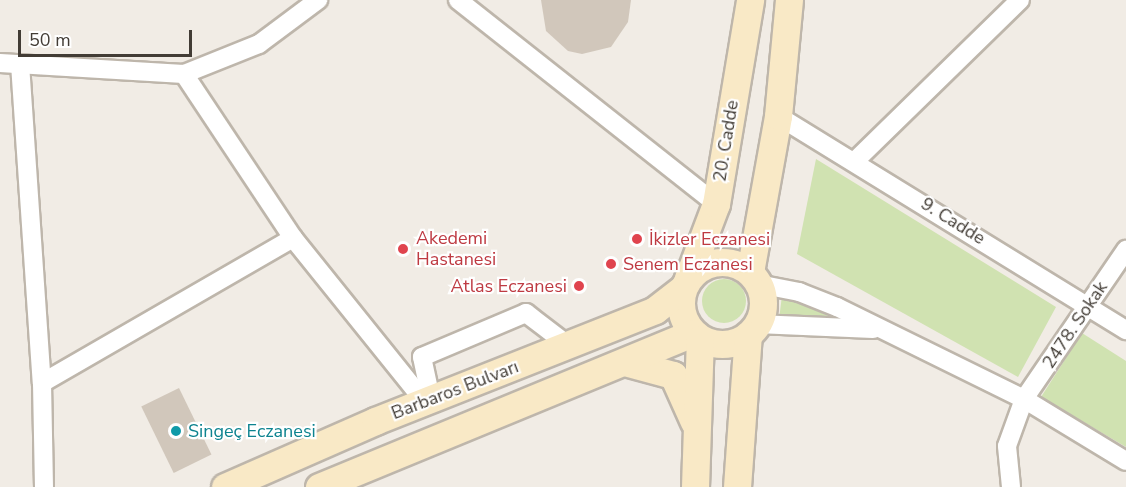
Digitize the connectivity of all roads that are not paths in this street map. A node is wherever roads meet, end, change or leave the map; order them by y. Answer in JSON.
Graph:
{"nodes":[{"id":1,"x":318,"y":0,"type":"edge"},
{"id":2,"x":458,"y":0,"type":"edge"},
{"id":3,"x":750,"y":0,"type":"edge"},
{"id":4,"x":789,"y":0,"type":"edge"},
{"id":5,"x":1020,"y":0,"type":"edge"},
{"id":6,"x":0,"y":63,"type":"edge"},
{"id":7,"x":20,"y":64,"type":"junction"},
{"id":8,"x":184,"y":74,"type":"junction"},
{"id":9,"x":778,"y":116,"type":"junction"},
{"id":10,"x":856,"y":160,"type":"junction"},
{"id":11,"x":716,"y":204,"type":"junction"},
{"id":12,"x":293,"y":238,"type":"junction"},
{"id":13,"x":1126,"y":250,"type":"edge"},
{"id":14,"x":754,"y":278,"type":"junction"},
{"id":15,"x":685,"y":284,"type":"junction"},
{"id":16,"x":1087,"y":306,"type":"junction"},
{"id":17,"x":753,"y":329,"type":"junction"},
{"id":18,"x":875,"y":329,"type":"junction"},
{"id":19,"x":1126,"y":330,"type":"edge"},
{"id":20,"x":697,"y":336,"type":"junction"},
{"id":21,"x":569,"y":346,"type":"junction"},
{"id":22,"x":628,"y":363,"type":"junction"},
{"id":23,"x":42,"y":383,"type":"junction"},
{"id":24,"x":1024,"y":399,"type":"junction"},
{"id":25,"x":428,"y":400,"type":"junction"},
{"id":26,"x":696,"y":426,"type":"junction"},
{"id":27,"x":1126,"y":460,"type":"edge"},
{"id":28,"x":44,"y":487,"type":"edge"},
{"id":29,"x":225,"y":487,"type":"edge"},
{"id":30,"x":319,"y":487,"type":"edge"},
{"id":31,"x":695,"y":487,"type":"edge"},
{"id":32,"x":737,"y":487,"type":"edge"},
{"id":33,"x":1011,"y":487,"type":"edge"}],
"edges":[{"from":1,"to":8,"type":"street"},
{"from":2,"to":11,"type":"street"},
{"from":3,"to":11,"type":"street","name":"20. Cadde"},
{"from":4,"to":9,"type":"street"},
{"from":5,"to":10,"type":"street"},
{"from":6,"to":7,"type":"street"},
{"from":7,"to":8,"type":"street"},
{"from":7,"to":23,"type":"street"},
{"from":8,"to":12,"type":"street"},
{"from":9,"to":10,"type":"street","name":"9. Cadde"},
{"from":9,"to":14,"type":"street"},
{"from":10,"to":16,"type":"street","name":"9. Cadde"},
{"from":11,"to":15,"type":"street","name":"20. Cadde"},
{"from":12,"to":23,"type":"street"},
{"from":12,"to":25,"type":"street"},
{"from":13,"to":16,"type":"street","name":"2478. Sokak"},
{"from":14,"to":15,"type":"street"},
{"from":14,"to":17,"type":"street"},
{"from":14,"to":18,"type":"street"},
{"from":15,"to":20,"type":"street"},
{"from":15,"to":21,"type":"street","name":"Barbaros Bulvarı"},
{"from":16,"to":19,"type":"street","name":"9. Cadde"},
{"from":16,"to":24,"type":"street","name":"2478. Sokak"},
{"from":17,"to":18,"type":"street"},
{"from":17,"to":20,"type":"street"},
{"from":17,"to":32,"type":"street"},
{"from":18,"to":24,"type":"street"},
{"from":20,"to":22,"type":"street","name":"Barbaros Bulvarı"},
{"from":20,"to":26,"type":"street"},
{"from":21,"to":25,"type":"street","name":"Barbaros Bulvarı"},
{"from":21,"to":25,"type":"street"},
{"from":22,"to":26,"type":"street"},
{"from":22,"to":30,"type":"street","name":"Barbaros Bulvarı"},
{"from":23,"to":28,"type":"street"},
{"from":24,"to":27,"type":"street"},
{"from":24,"to":33,"type":"street","name":"2478. Sokak"},
{"from":25,"to":29,"type":"street","name":"Barbaros Bulvarı"},
{"from":26,"to":31,"type":"street"}]}
